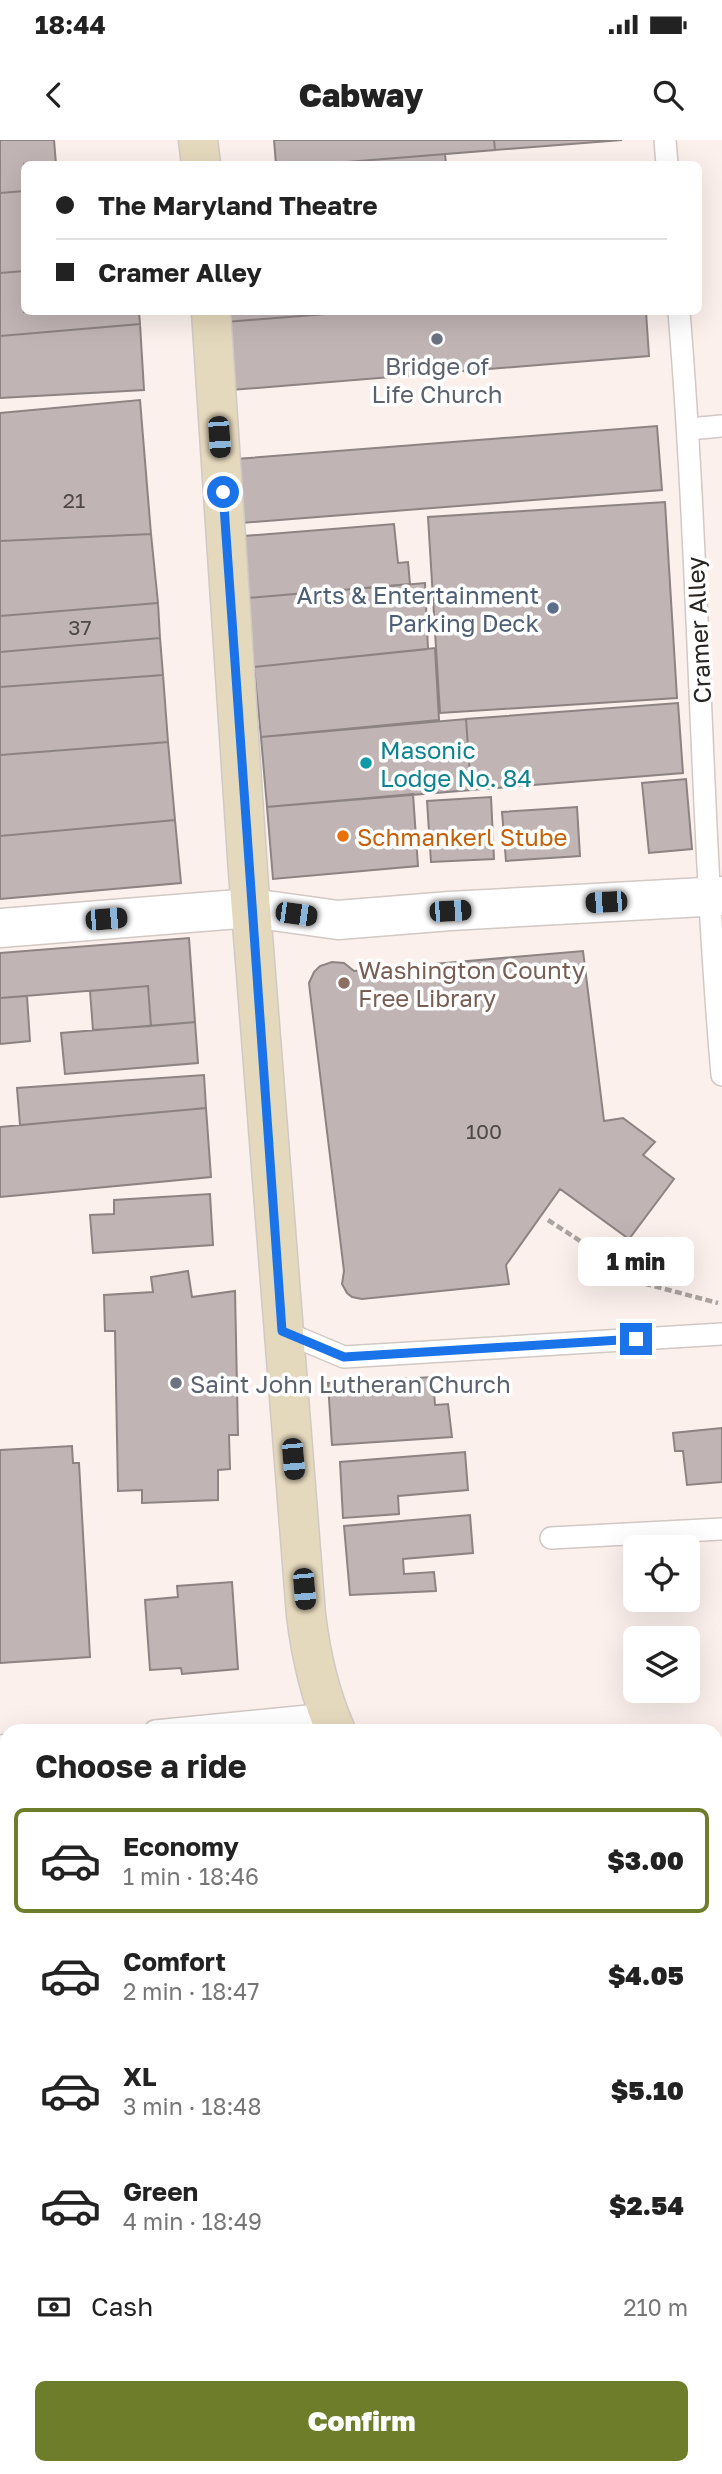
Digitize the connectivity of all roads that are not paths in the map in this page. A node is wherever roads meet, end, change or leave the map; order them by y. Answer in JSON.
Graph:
{"nodes":[{"id":1,"x":198,"y":140,"type":"edge"},
{"id":2,"x":665,"y":140,"type":"edge"},
{"id":3,"x":201,"y":161,"type":"edge"},
{"id":4,"x":667,"y":161,"type":"edge"},
{"id":5,"x":211,"y":315,"type":"edge"},
{"id":6,"x":679,"y":315,"type":"edge"},
{"id":7,"x":722,"y":426,"type":"edge"},
{"id":8,"x":689,"y":429,"type":"junction"},
{"id":9,"x":716,"y":896,"type":"edge"},
{"id":10,"x":251,"y":908,"type":"junction"},
{"id":11,"x":0,"y":928,"type":"edge"},
{"id":12,"x":722,"y":1075,"type":"edge"},
{"id":13,"x":282,"y":1331,"type":"junction"},
{"id":14,"x":722,"y":1334,"type":"edge"},
{"id":15,"x":722,"y":1529,"type":"edge"},
{"id":16,"x":551,"y":1538,"type":"dead end"},
{"id":17,"x":332,"y":1722,"type":"edge"},
{"id":18,"x":293,"y":1724,"type":"edge"}],
"edges":[{"from":1,"to":3,"type":"main road"},
{"from":2,"to":4,"type":"lane"},
{"from":5,"to":10,"type":"main road"},
{"from":6,"to":8,"type":"lane","name":"Cramer Alley"},
{"from":7,"to":8,"type":"lane"},
{"from":8,"to":9,"type":"lane","name":"Cramer Alley"},
{"from":9,"to":10,"type":"street"},
{"from":9,"to":12,"type":"lane","name":"Cramer Alley"},
{"from":10,"to":11,"type":"street"},
{"from":10,"to":13,"type":"main road"},
{"from":13,"to":14,"type":"lane"},
{"from":13,"to":17,"type":"main road"},
{"from":15,"to":16,"type":"lane"},
{"from":17,"to":18,"type":"lane"}]}
